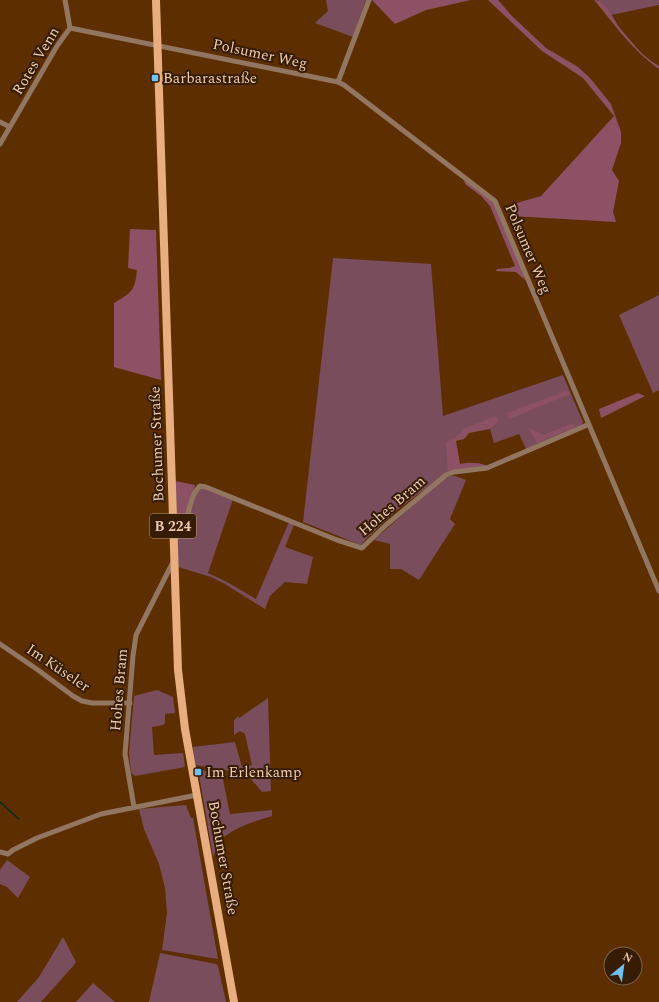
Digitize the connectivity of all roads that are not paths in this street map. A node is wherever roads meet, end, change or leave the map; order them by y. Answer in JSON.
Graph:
{"nodes":[{"id":1,"x":65,"y":0,"type":"edge"},
{"id":2,"x":156,"y":0,"type":"edge"},
{"id":3,"x":369,"y":0,"type":"edge"},
{"id":4,"x":70,"y":28,"type":"junction"},
{"id":5,"x":157,"y":46,"type":"junction"},
{"id":6,"x":338,"y":82,"type":"junction"},
{"id":7,"x":0,"y":122,"type":"edge"},
{"id":8,"x":10,"y":127,"type":"junction"},
{"id":9,"x":0,"y":144,"type":"edge"},
{"id":10,"x":588,"y":424,"type":"junction"},
{"id":11,"x":174,"y":539,"type":"junction"},
{"id":12,"x":174,"y":559,"type":"junction"},
{"id":13,"x":659,"y":591,"type":"edge"},
{"id":14,"x":0,"y":644,"type":"edge"},
{"id":15,"x":130,"y":703,"type":"junction"},
{"id":16,"x":197,"y":795,"type":"junction"},
{"id":17,"x":134,"y":807,"type":"junction"},
{"id":18,"x":0,"y":852,"type":"edge"},
{"id":19,"x":234,"y":1002,"type":"edge"}],
"edges":[{"from":1,"to":4,"type":"street"},
{"from":2,"to":5,"type":"main road","name":"Bochumer Straße","number":"B 224"},
{"from":3,"to":6,"type":"street"},
{"from":4,"to":5,"type":"street"},
{"from":4,"to":8,"type":"street","name":"Rotes Venn"},
{"from":5,"to":6,"type":"street","name":"Polsumer Weg"},
{"from":5,"to":11,"type":"main road","name":"Bochumer Straße","number":"B 224"},
{"from":6,"to":10,"type":"street","name":"Polsumer Weg"},
{"from":7,"to":8,"type":"street"},
{"from":8,"to":9,"type":"street","name":"Rotes Venn"},
{"from":10,"to":11,"type":"street","name":"Hohes Bram"},
{"from":10,"to":13,"type":"street","name":"Polsumer Weg"},
{"from":11,"to":12,"type":"main road","name":"Bochumer Straße","number":"B 224"},
{"from":12,"to":15,"type":"street","name":"Hohes Bram"},
{"from":12,"to":16,"type":"main road","name":"Bochumer Straße","number":"B 224"},
{"from":14,"to":15,"type":"street","name":"Im Küseler"},
{"from":15,"to":17,"type":"street","name":"Hohes Bram"},
{"from":16,"to":17,"type":"street"},
{"from":16,"to":19,"type":"main road","name":"Bochumer Straße","number":"B 224"},
{"from":17,"to":18,"type":"street"}]}
